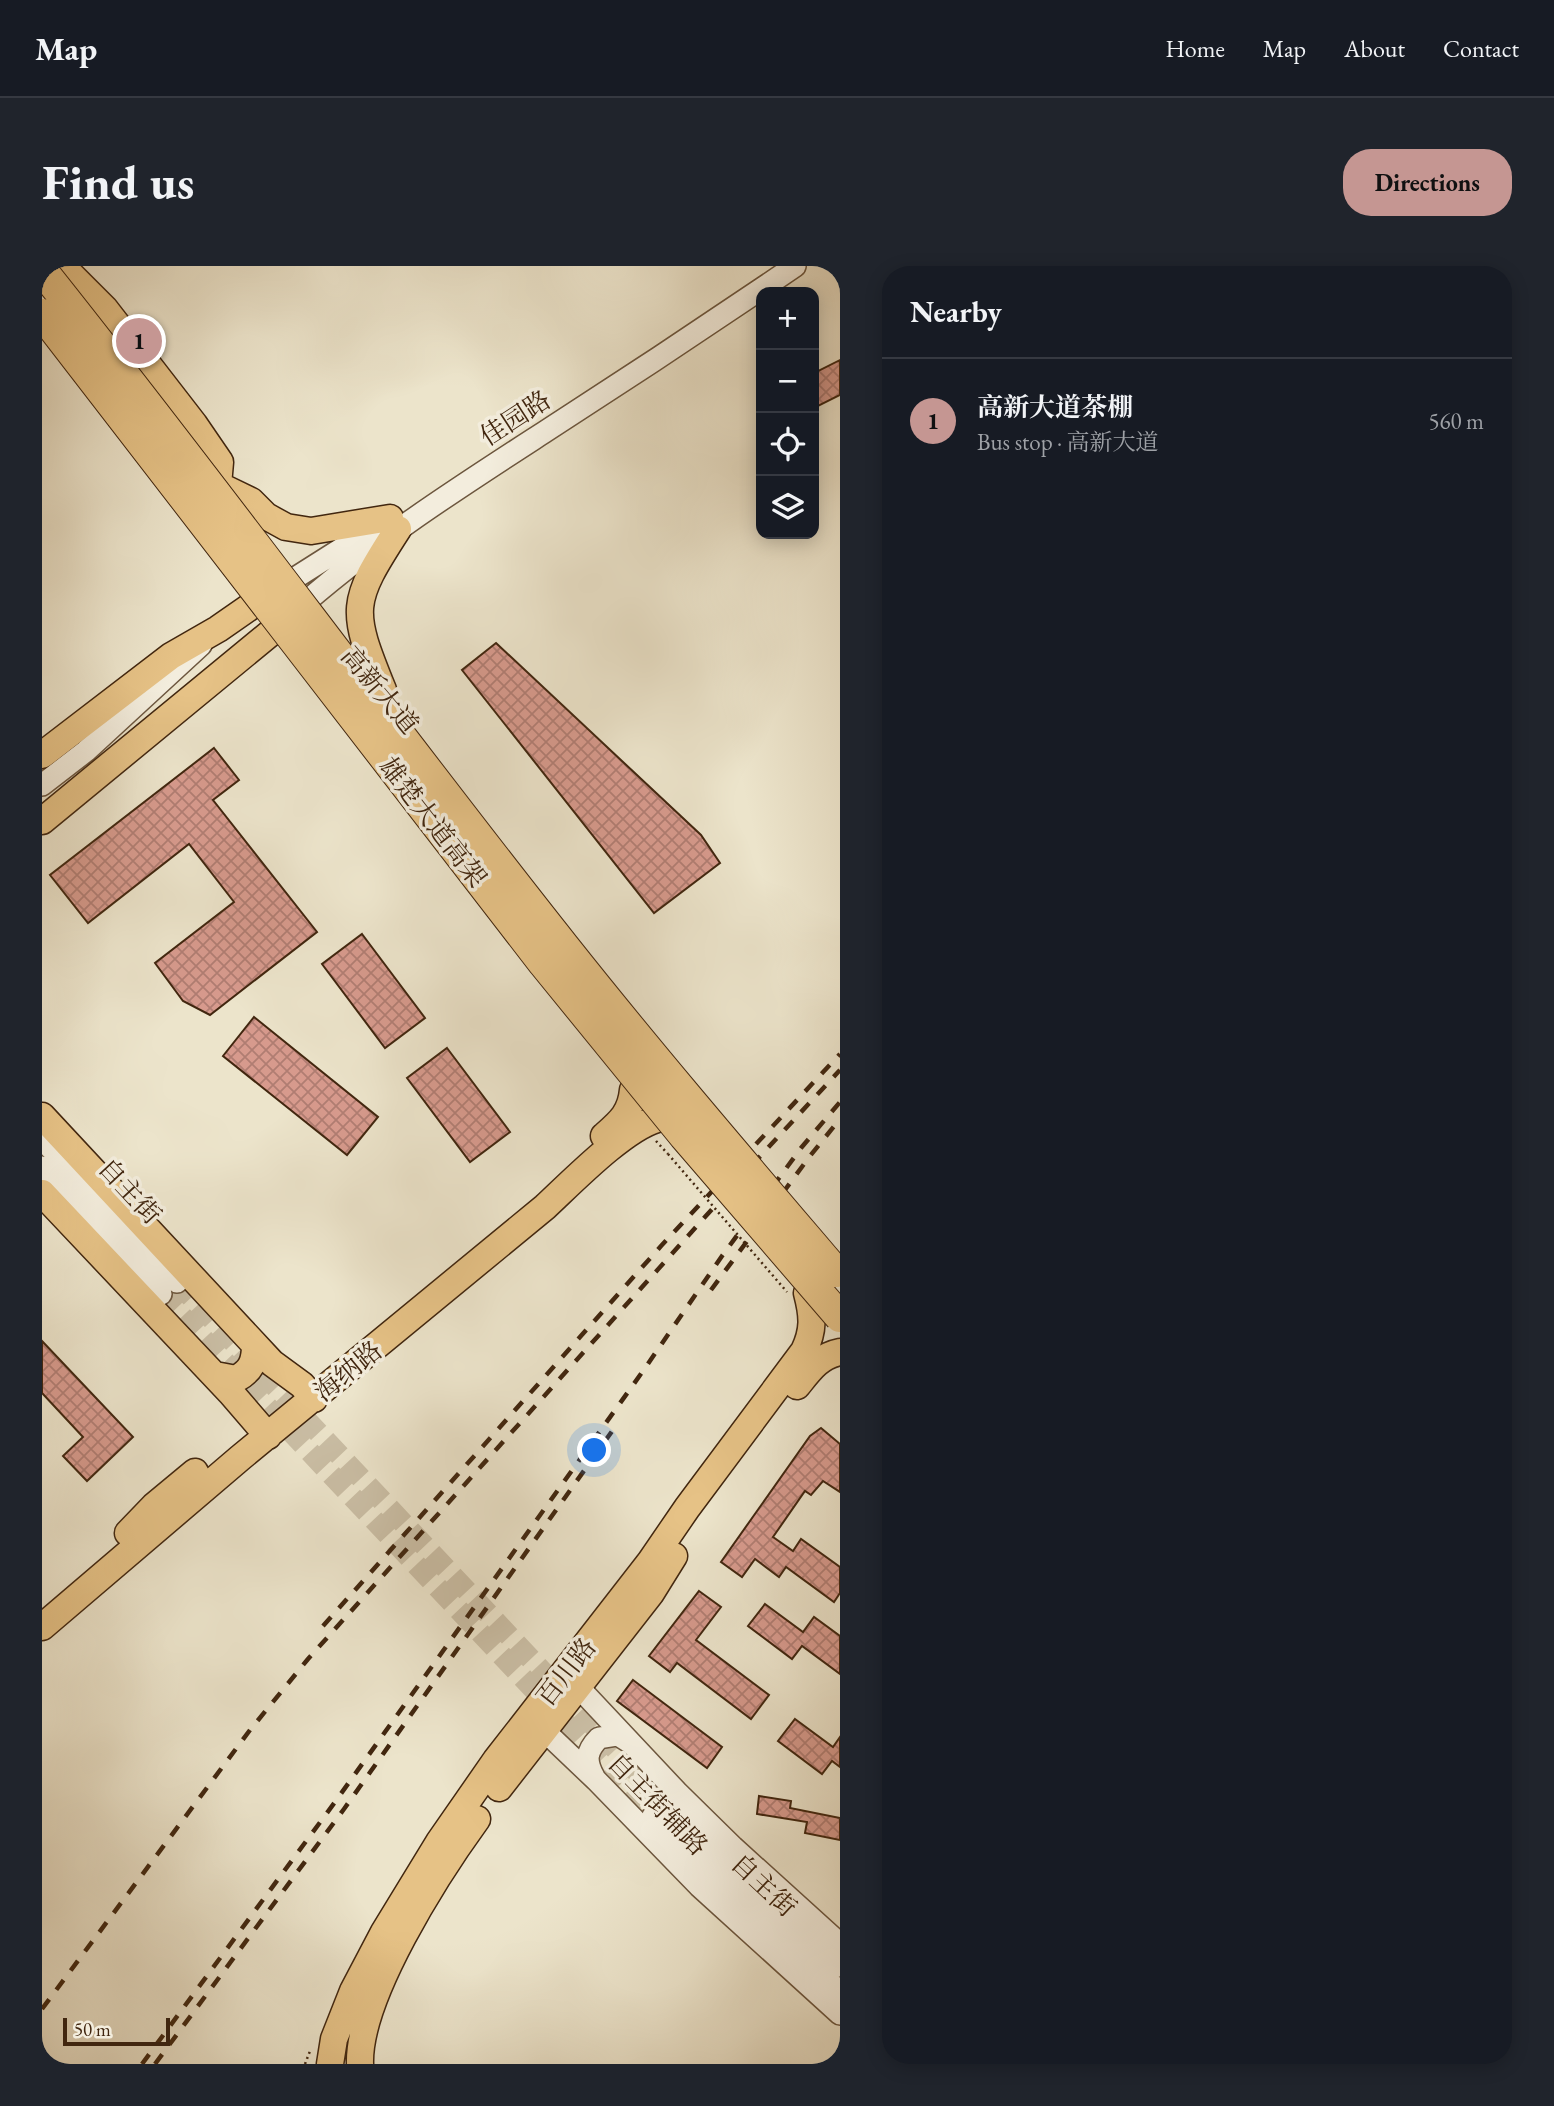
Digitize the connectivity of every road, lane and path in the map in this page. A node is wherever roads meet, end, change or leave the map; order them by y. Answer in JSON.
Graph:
{"nodes":[{"id":1,"x":47,"y":266,"type":"edge"},
{"id":2,"x":62,"y":266,"type":"edge"},
{"id":3,"x":777,"y":266,"type":"edge"},
{"id":4,"x":795,"y":266,"type":"edge"},
{"id":5,"x":42,"y":270,"type":"edge"},
{"id":6,"x":42,"y":314,"type":"edge"},
{"id":7,"x":42,"y":328,"type":"edge"},
{"id":8,"x":218,"y":485,"type":"junction"},
{"id":9,"x":394,"y":523,"type":"junction"},
{"id":10,"x":299,"y":591,"type":"junction"},
{"id":11,"x":254,"y":604,"type":"junction"},
{"id":12,"x":218,"y":629,"type":"junction"},
{"id":13,"x":274,"y":630,"type":"junction"},
{"id":14,"x":383,"y":691,"type":"junction"},
{"id":15,"x":42,"y":755,"type":"edge"},
{"id":16,"x":42,"y":785,"type":"edge"},
{"id":17,"x":42,"y":799,"type":"edge"},
{"id":18,"x":42,"y":821,"type":"edge"},
{"id":19,"x":488,"y":837,"type":"junction"},
{"id":20,"x":456,"y":865,"type":"junction"},
{"id":21,"x":633,"y":1090,"type":"junction"},
{"id":22,"x":712,"y":1114,"type":"dead end"},
{"id":23,"x":42,"y":1116,"type":"edge"},
{"id":24,"x":42,"y":1139,"type":"edge"},
{"id":25,"x":664,"y":1140,"type":"junction"},
{"id":26,"x":42,"y":1167,"type":"edge"},
{"id":27,"x":42,"y":1192,"type":"edge"},
{"id":28,"x":835,"y":1262,"type":"edge"},
{"id":29,"x":798,"y":1289,"type":"junction"},
{"id":30,"x":840,"y":1317,"type":"edge"},
{"id":31,"x":840,"y":1329,"type":"edge"},
{"id":32,"x":255,"y":1345,"type":"junction"},
{"id":33,"x":840,"y":1352,"type":"edge"},
{"id":34,"x":215,"y":1375,"type":"junction"},
{"id":35,"x":308,"y":1392,"type":"junction"},
{"id":36,"x":262,"y":1429,"type":"junction"},
{"id":37,"x":42,"y":1607,"type":"edge"},
{"id":38,"x":42,"y":1628,"type":"edge"},
{"id":39,"x":572,"y":1680,"type":"junction"},
{"id":40,"x":537,"y":1724,"type":"junction"},
{"id":41,"x":631,"y":1743,"type":"junction"},
{"id":42,"x":596,"y":1780,"type":"junction"},
{"id":43,"x":840,"y":1944,"type":"edge"},
{"id":44,"x":840,"y":1966,"type":"edge"},
{"id":45,"x":840,"y":1992,"type":"edge"},
{"id":46,"x":840,"y":2014,"type":"edge"},
{"id":47,"x":330,"y":2064,"type":"edge"},
{"id":48,"x":360,"y":2064,"type":"edge"}],
"edges":[{"from":1,"to":8,"type":"main road","name":"高新大道"},
{"from":2,"to":8,"type":"main road"},
{"from":3,"to":9,"type":"street","name":"佳园路"},
{"from":4,"to":9,"type":"street","name":"佳园路"},
{"from":5,"to":28,"type":"highway","name":"雄楚大道高架","bridge":true},
{"from":6,"to":30,"type":"highway","name":"雄楚大道高架","bridge":true},
{"from":7,"to":11,"type":"main road","name":"高新大道"},
{"from":8,"to":9,"type":"main road"},
{"from":8,"to":10,"type":"main road","name":"高新大道"},
{"from":9,"to":10,"type":"street","name":"佳园路"},
{"from":9,"to":14,"type":"main road"},
{"from":10,"to":11,"type":"street","name":"佳园路"},
{"from":10,"to":13,"type":"street","name":"佳园路"},
{"from":10,"to":14,"type":"main road","name":"高新大道"},
{"from":11,"to":12,"type":"main road"},
{"from":11,"to":13,"type":"main road","name":"高新大道"},
{"from":12,"to":15,"type":"main road"},
{"from":12,"to":16,"type":"street"},
{"from":13,"to":17,"type":"main road"},
{"from":13,"to":18,"type":"main road"},
{"from":13,"to":20,"type":"main road","name":"高新大道"},
{"from":14,"to":19,"type":"main road","name":"高新大道"},
{"from":19,"to":20,"type":"main road"},
{"from":19,"to":22,"type":"main road","name":"高新大道"},
{"from":20,"to":21,"type":"main road","name":"高新大道"},
{"from":21,"to":25,"type":"main road","name":"高新大道"},
{"from":21,"to":35,"type":"main road","name":"海纳路"},
{"from":23,"to":32,"type":"main road"},
{"from":24,"to":26,"type":"street","name":"自主街"},
{"from":25,"to":29,"type":"path","bridge":true},
{"from":25,"to":35,"type":"main road","name":"海纳路"},
{"from":27,"to":34,"type":"main road"},
{"from":29,"to":31,"type":"main road"},
{"from":29,"to":39,"type":"main road","name":"百川路"},
{"from":32,"to":34,"type":"main road"},
{"from":32,"to":35,"type":"main road"},
{"from":33,"to":39,"type":"main road","name":"百川路"},
{"from":34,"to":36,"type":"main road"},
{"from":35,"to":36,"type":"main road","name":"海纳路"},
{"from":36,"to":37,"type":"main road","name":"海纳路"},
{"from":36,"to":38,"type":"main road","name":"海纳路"},
{"from":39,"to":40,"type":"main road","name":"百川路"},
{"from":39,"to":41,"type":"street","name":"自主街辅路"},
{"from":40,"to":42,"type":"street","name":"自主街辅路"},
{"from":40,"to":47,"type":"main road","name":"百川路"},
{"from":40,"to":48,"type":"main road","name":"百川路"},
{"from":41,"to":42,"type":"street"},
{"from":41,"to":43,"type":"street","name":"自主街辅路"},
{"from":42,"to":46,"type":"street","name":"自主街辅路"},
{"from":44,"to":45,"type":"street","name":"自主街"}]}
